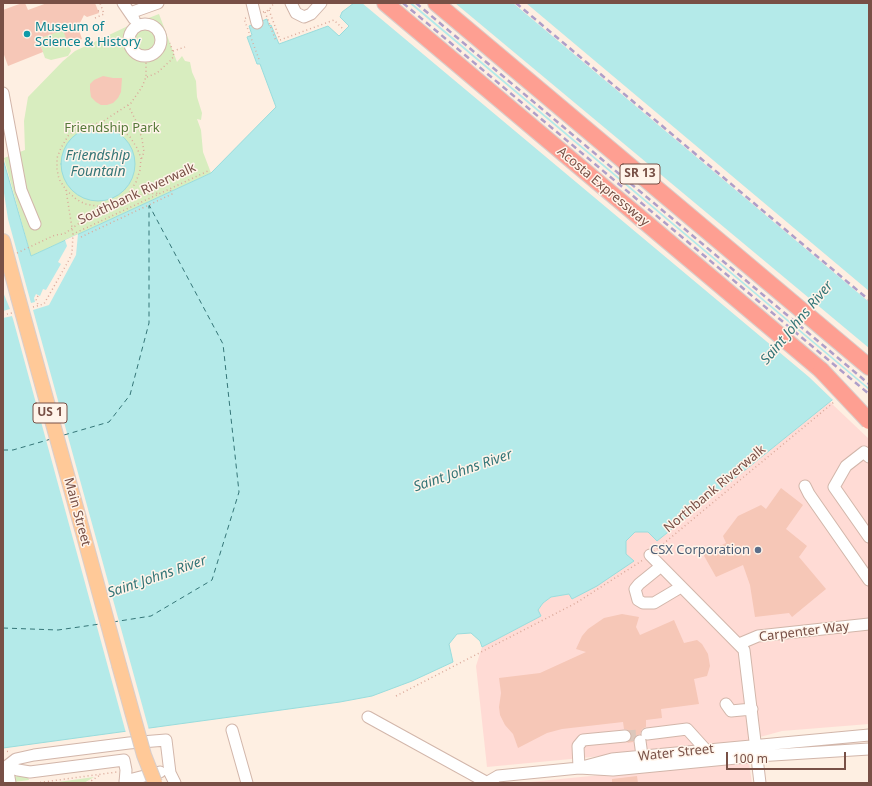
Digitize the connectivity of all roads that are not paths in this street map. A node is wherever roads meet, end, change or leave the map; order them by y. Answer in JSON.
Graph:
{"nodes":[{"id":1,"x":158,"y":3,"type":"edge"},
{"id":2,"x":252,"y":3,"type":"edge"},
{"id":3,"x":291,"y":3,"type":"edge"},
{"id":4,"x":321,"y":3,"type":"edge"},
{"id":5,"x":436,"y":3,"type":"edge"},
{"id":6,"x":147,"y":5,"type":"edge"},
{"id":7,"x":125,"y":6,"type":"edge"},
{"id":8,"x":387,"y":6,"type":"edge"},
{"id":9,"x":257,"y":23,"type":"dead end"},
{"id":10,"x":138,"y":25,"type":"junction"},
{"id":11,"x":3,"y":93,"type":"edge"},
{"id":12,"x":35,"y":224,"type":"dead end"},
{"id":13,"x":3,"y":241,"type":"edge"},
{"id":14,"x":844,"y":346,"type":"junction"},
{"id":15,"x":869,"y":363,"type":"edge"},
{"id":16,"x":869,"y":367,"type":"edge"},
{"id":17,"x":821,"y":370,"type":"junction"},
{"id":18,"x":869,"y":410,"type":"edge"},
{"id":19,"x":869,"y":421,"type":"edge"},
{"id":20,"x":869,"y":457,"type":"edge"},
{"id":21,"x":805,"y":486,"type":"dead end"},
{"id":22,"x":869,"y":537,"type":"edge"},
{"id":23,"x":650,"y":555,"type":"road end"},
{"id":24,"x":659,"y":566,"type":"junction"},
{"id":25,"x":869,"y":580,"type":"edge"},
{"id":26,"x":681,"y":587,"type":"junction"},
{"id":27,"x":869,"y":624,"type":"edge"},
{"id":28,"x":739,"y":644,"type":"junction"},
{"id":29,"x":726,"y":704,"type":"dead end"},
{"id":30,"x":752,"y":709,"type":"junction"},
{"id":31,"x":368,"y":717,"type":"dead end"},
{"id":32,"x":232,"y":730,"type":"dead end"},
{"id":33,"x":869,"y":735,"type":"edge"},
{"id":34,"x":624,"y":736,"type":"tunnel mouth"},
{"id":35,"x":755,"y":745,"type":"junction"},
{"id":36,"x":869,"y":749,"type":"edge"},
{"id":37,"x":706,"y":750,"type":"junction"},
{"id":38,"x":144,"y":755,"type":"junction"},
{"id":39,"x":757,"y":756,"type":"junction"},
{"id":40,"x":642,"y":762,"type":"junction"},
{"id":41,"x":5,"y":766,"type":"edge"},
{"id":42,"x":579,"y":768,"type":"junction"},
{"id":43,"x":34,"y":778,"type":"edge"},
{"id":44,"x":157,"y":778,"type":"edge"},
{"id":45,"x":125,"y":782,"type":"edge"},
{"id":46,"x":10,"y":783,"type":"edge"},
{"id":47,"x":145,"y":783,"type":"edge"},
{"id":48,"x":175,"y":783,"type":"edge"},
{"id":49,"x":247,"y":783,"type":"edge"},
{"id":50,"x":486,"y":783,"type":"edge"},
{"id":51,"x":760,"y":783,"type":"edge"}],
"edges":[{"from":1,"to":6,"type":"street"},
{"from":2,"to":9,"type":"street"},
{"from":3,"to":4,"type":"street"},
{"from":5,"to":14,"type":"highway","number":"SR 13"},
{"from":6,"to":7,"type":"street"},
{"from":7,"to":10,"type":"street"},
{"from":8,"to":17,"type":"highway","name":"Acosta Expressway","number":"SR 13"},
{"from":10,"to":10,"type":"street"},
{"from":11,"to":12,"type":"street"},
{"from":13,"to":38,"type":"main road","name":"Main Street","number":"US 1","bridge":true},
{"from":14,"to":15,"type":"highway"},
{"from":14,"to":16,"type":"highway"},
{"from":17,"to":18,"type":"highway","bridge":true},
{"from":17,"to":19,"type":"highway","bridge":true},
{"from":20,"to":22,"type":"street"},
{"from":21,"to":25,"type":"street"},
{"from":23,"to":24,"type":"street"},
{"from":24,"to":26,"type":"street"},
{"from":24,"to":26,"type":"street"},
{"from":26,"to":28,"type":"street"},
{"from":27,"to":28,"type":"street","name":"Carpenter Way"},
{"from":28,"to":30,"type":"street"},
{"from":29,"to":30,"type":"street"},
{"from":30,"to":35,"type":"street"},
{"from":31,"to":50,"type":"street"},
{"from":32,"to":49,"type":"street"},
{"from":33,"to":35,"type":"street","name":"Water Street"},
{"from":34,"to":42,"type":"street"},
{"from":35,"to":37,"type":"street","name":"Water Street"},
{"from":35,"to":39,"type":"street"},
{"from":36,"to":39,"type":"street","name":"Water Street"},
{"from":37,"to":40,"type":"street","name":"Water Street"},
{"from":37,"to":40,"type":"street"},
{"from":38,"to":44,"type":"main road","name":"Main Street","number":"US 1","bridge":true},
{"from":38,"to":47,"type":"main road","number":"US 1","bridge":true},
{"from":39,"to":40,"type":"street","name":"Water Street"},
{"from":39,"to":51,"type":"street"},
{"from":40,"to":42,"type":"street","name":"Water Street"},
{"from":41,"to":43,"type":"street"},
{"from":41,"to":46,"type":"street"},
{"from":41,"to":48,"type":"street"},
{"from":42,"to":50,"type":"street","name":"Water Street"},
{"from":43,"to":45,"type":"street"},
{"from":44,"to":45,"type":"street"}]}
